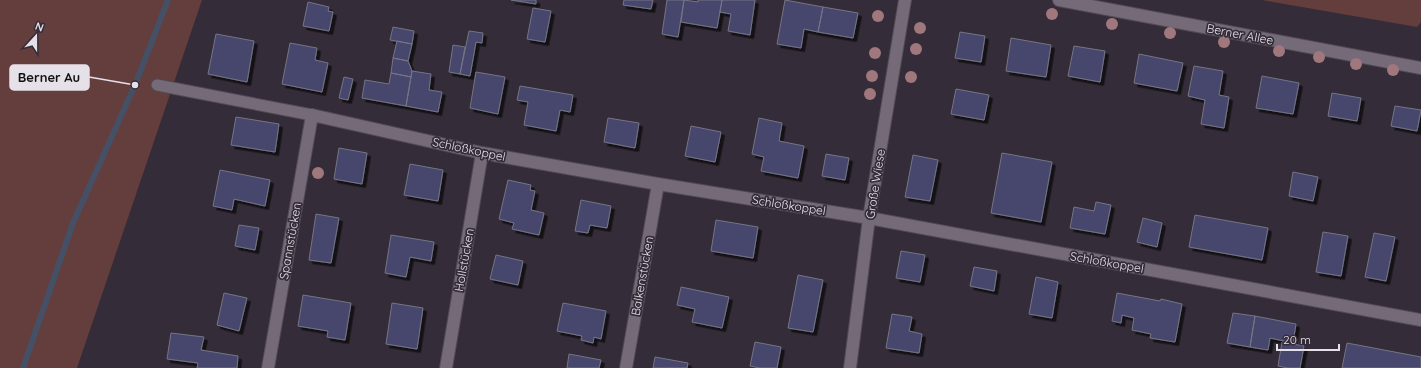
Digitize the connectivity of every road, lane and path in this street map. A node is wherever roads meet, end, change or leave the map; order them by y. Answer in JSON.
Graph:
{"nodes":[{"id":1,"x":904,"y":0,"type":"edge"},
{"id":2,"x":1059,"y":0,"type":"edge"},
{"id":3,"x":1421,"y":68,"type":"edge"},
{"id":4,"x":157,"y":85,"type":"dead end"},
{"id":5,"x":312,"y":115,"type":"junction"},
{"id":6,"x":482,"y":153,"type":"junction"},
{"id":7,"x":658,"y":184,"type":"junction"},
{"id":8,"x":869,"y":218,"type":"junction"},
{"id":9,"x":1421,"y":320,"type":"edge"},
{"id":10,"x":268,"y":368,"type":"edge"},
{"id":11,"x":446,"y":368,"type":"edge"},
{"id":12,"x":626,"y":368,"type":"edge"},
{"id":13,"x":850,"y":368,"type":"edge"}],
"edges":[{"from":1,"to":8,"type":"street","name":"Große Wiese"},
{"from":2,"to":3,"type":"street","name":"Berner Allee"},
{"from":4,"to":5,"type":"lane","name":"Schloßkoppel"},
{"from":5,"to":6,"type":"street","name":"Schloßkoppel"},
{"from":5,"to":10,"type":"street","name":"Spannstücken"},
{"from":6,"to":7,"type":"street","name":"Schloßkoppel"},
{"from":6,"to":11,"type":"street","name":"Hollstücken"},
{"from":7,"to":8,"type":"street","name":"Schloßkoppel"},
{"from":7,"to":12,"type":"street","name":"Balkenstücken"},
{"from":8,"to":9,"type":"street","name":"Schloßkoppel"},
{"from":8,"to":13,"type":"street","name":"Große Wiese"}]}
